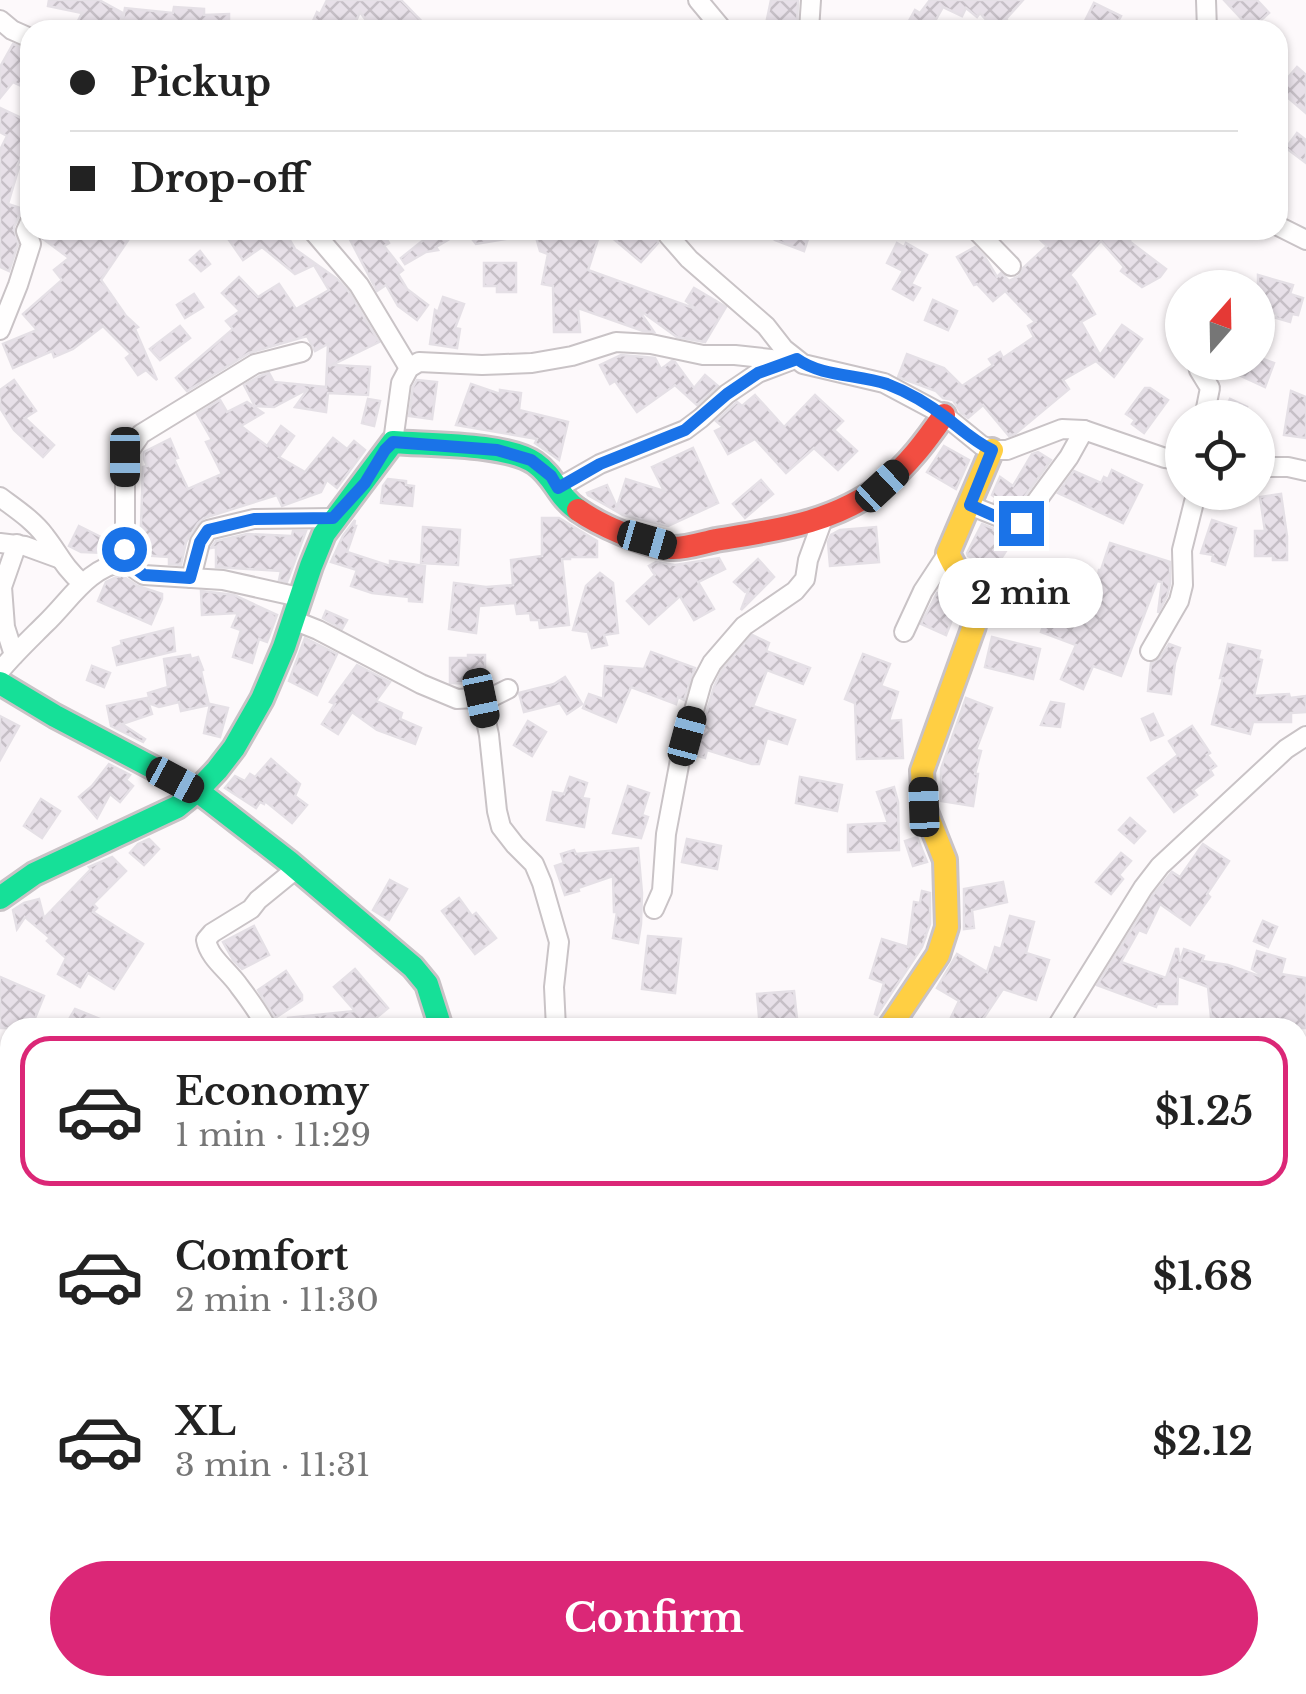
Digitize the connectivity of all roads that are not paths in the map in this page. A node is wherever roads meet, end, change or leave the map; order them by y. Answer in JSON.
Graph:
{"nodes":[{"id":1,"x":698,"y":0,"type":"edge"},
{"id":2,"x":714,"y":20,"type":"edge"},
{"id":3,"x":29,"y":240,"type":"edge"},
{"id":4,"x":321,"y":240,"type":"edge"},
{"id":5,"x":673,"y":240,"type":"edge"},
{"id":6,"x":986,"y":240,"type":"edge"},
{"id":7,"x":1011,"y":266,"type":"dead end"},
{"id":8,"x":0,"y":330,"type":"edge"},
{"id":9,"x":302,"y":352,"type":"dead end"},
{"id":10,"x":793,"y":360,"type":"junction"},
{"id":11,"x":409,"y":368,"type":"junction"},
{"id":12,"x":944,"y":415,"type":"junction"},
{"id":13,"x":1084,"y":430,"type":"junction"},
{"id":14,"x":393,"y":442,"type":"junction"},
{"id":15,"x":992,"y":450,"type":"junction"},
{"id":16,"x":1165,"y":458,"type":"edge"},
{"id":17,"x":1275,"y":467,"type":"edge"},
{"id":18,"x":1306,"y":471,"type":"edge"},
{"id":19,"x":558,"y":488,"type":"junction"},
{"id":20,"x":0,"y":497,"type":"edge"},
{"id":21,"x":970,"y":505,"type":"junction"},
{"id":22,"x":1192,"y":510,"type":"edge"},
{"id":23,"x":333,"y":518,"type":"junction"},
{"id":24,"x":823,"y":519,"type":"junction"},
{"id":25,"x":8,"y":544,"type":"edge"},
{"id":26,"x":948,"y":553,"type":"junction"},
{"id":27,"x":58,"y":558,"type":"junction"},
{"id":28,"x":126,"y":561,"type":"junction"},
{"id":29,"x":190,"y":578,"type":"junction"},
{"id":30,"x":82,"y":583,"type":"junction"},
{"id":31,"x":299,"y":597,"type":"junction"},
{"id":32,"x":293,"y":620,"type":"junction"},
{"id":33,"x":904,"y":632,"type":"dead end"},
{"id":34,"x":1150,"y":651,"type":"dead end"},
{"id":35,"x":14,"y":655,"type":"junction"},
{"id":36,"x":0,"y":671,"type":"edge"},
{"id":37,"x":0,"y":683,"type":"edge"},
{"id":38,"x":508,"y":689,"type":"dead end"},
{"id":39,"x":481,"y":698,"type":"junction"},
{"id":40,"x":1306,"y":736,"type":"edge"},
{"id":41,"x":199,"y":792,"type":"junction"},
{"id":42,"x":296,"y":869,"type":"junction"},
{"id":43,"x":0,"y":898,"type":"edge"},
{"id":44,"x":654,"y":909,"type":"dead end"},
{"id":45,"x":260,"y":1018,"type":"edge"},
{"id":46,"x":438,"y":1018,"type":"edge"},
{"id":47,"x":556,"y":1018,"type":"edge"},
{"id":48,"x":896,"y":1018,"type":"edge"},
{"id":49,"x":1062,"y":1018,"type":"edge"}],
"edges":[{"from":1,"to":2,"type":"street"},
{"from":3,"to":8,"type":"street"},
{"from":4,"to":11,"type":"street"},
{"from":5,"to":10,"type":"street"},
{"from":6,"to":7,"type":"street"},
{"from":9,"to":28,"type":"street"},
{"from":10,"to":11,"type":"street"},
{"from":10,"to":12,"type":"street"},
{"from":10,"to":19,"type":"street"},
{"from":11,"to":14,"type":"street"},
{"from":12,"to":15,"type":"street"},
{"from":12,"to":24,"type":"street"},
{"from":13,"to":15,"type":"street"},
{"from":13,"to":16,"type":"street"},
{"from":13,"to":21,"type":"street"},
{"from":14,"to":19,"type":"street"},
{"from":14,"to":23,"type":"street"},
{"from":15,"to":21,"type":"street"},
{"from":17,"to":18,"type":"street"},
{"from":19,"to":24,"type":"street"},
{"from":20,"to":27,"type":"street"},
{"from":21,"to":26,"type":"street"},
{"from":22,"to":34,"type":"street"},
{"from":23,"to":29,"type":"street"},
{"from":23,"to":31,"type":"street"},
{"from":24,"to":44,"type":"street"},
{"from":25,"to":27,"type":"street"},
{"from":25,"to":35,"type":"street"},
{"from":26,"to":33,"type":"street"},
{"from":26,"to":48,"type":"street"},
{"from":27,"to":30,"type":"street"},
{"from":28,"to":29,"type":"street"},
{"from":28,"to":30,"type":"street"},
{"from":29,"to":31,"type":"street"},
{"from":30,"to":35,"type":"street"},
{"from":31,"to":32,"type":"street"},
{"from":32,"to":39,"type":"street"},
{"from":32,"to":41,"type":"street"},
{"from":35,"to":36,"type":"street"},
{"from":37,"to":41,"type":"street"},
{"from":38,"to":39,"type":"street"},
{"from":39,"to":47,"type":"street"},
{"from":40,"to":49,"type":"street"},
{"from":41,"to":42,"type":"street"},
{"from":41,"to":43,"type":"street"},
{"from":42,"to":45,"type":"street"},
{"from":42,"to":46,"type":"street"}]}
